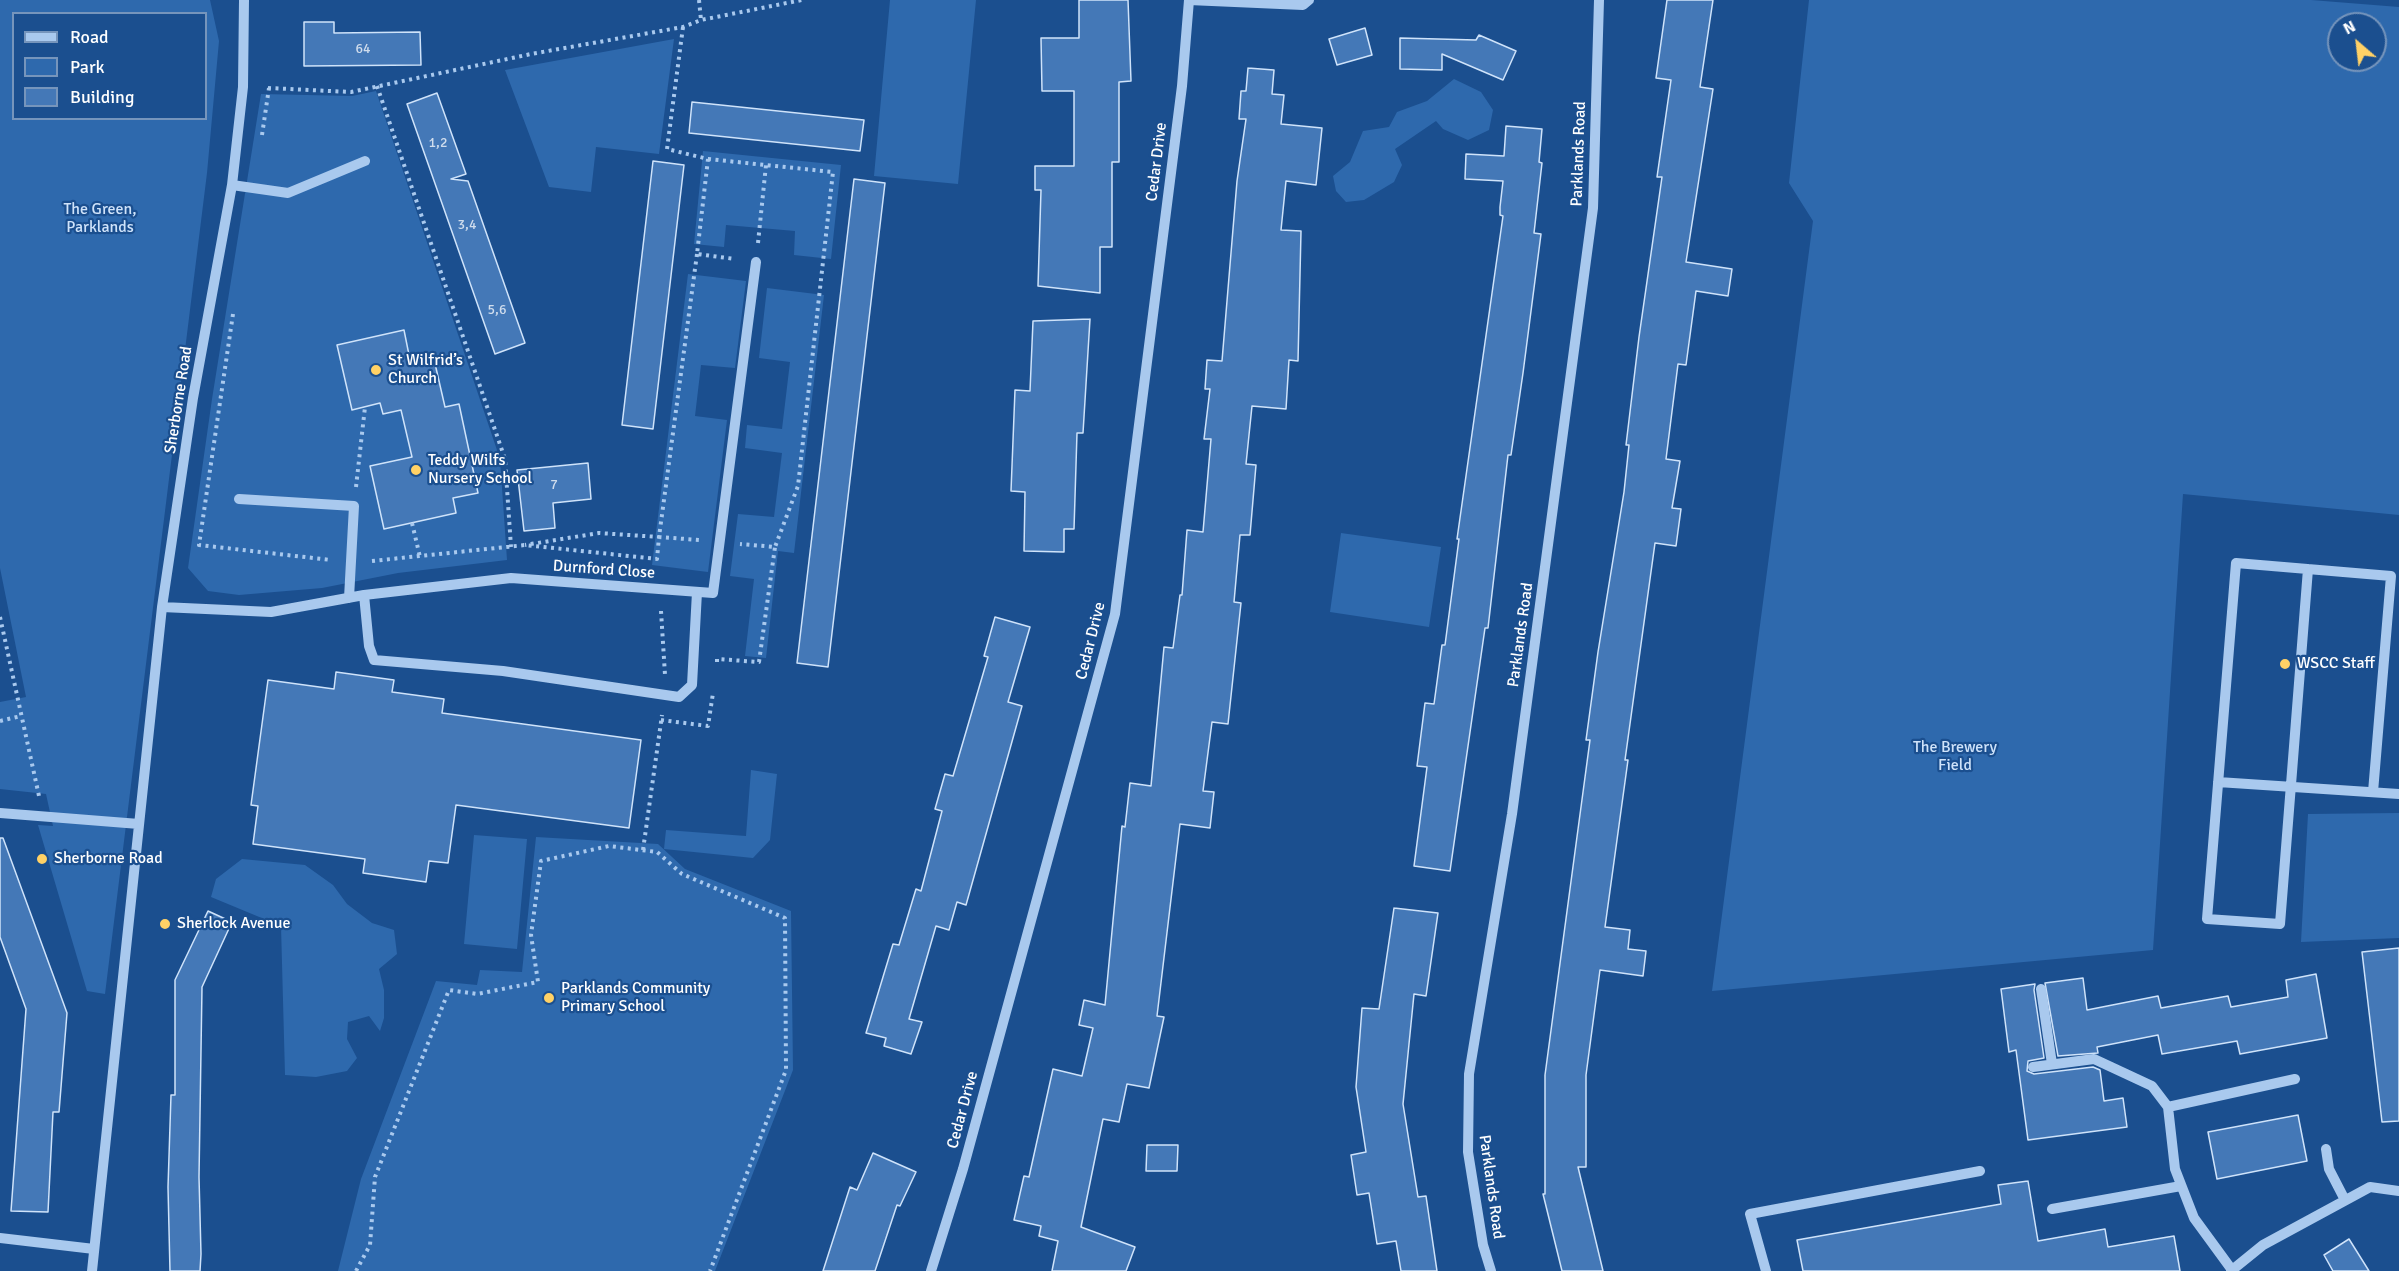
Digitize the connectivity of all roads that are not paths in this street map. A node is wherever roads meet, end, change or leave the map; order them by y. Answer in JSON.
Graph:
{"nodes":[{"id":1,"x":244,"y":0,"type":"edge"},
{"id":2,"x":1189,"y":0,"type":"edge"},
{"id":3,"x":1309,"y":0,"type":"edge"},
{"id":4,"x":1599,"y":0,"type":"edge"},
{"id":5,"x":365,"y":161,"type":"dead end"},
{"id":6,"x":232,"y":185,"type":"junction"},
{"id":7,"x":756,"y":262,"type":"road end"},
{"id":8,"x":239,"y":499,"type":"dead end"},
{"id":9,"x":2308,"y":569,"type":"junction"},
{"id":10,"x":697,"y":592,"type":"junction"},
{"id":11,"x":364,"y":595,"type":"junction"},
{"id":12,"x":349,"y":598,"type":"junction"},
{"id":13,"x":162,"y":607,"type":"junction"},
{"id":14,"x":2218,"y":783,"type":"junction"},
{"id":15,"x":2291,"y":787,"type":"junction"},
{"id":16,"x":2373,"y":792,"type":"junction"},
{"id":17,"x":2399,"y":794,"type":"edge"},
{"id":18,"x":0,"y":813,"type":"edge"},
{"id":19,"x":139,"y":824,"type":"junction"},
{"id":20,"x":2041,"y":989,"type":"dead end"},
{"id":21,"x":2052,"y":1065,"type":"junction"},
{"id":22,"x":2033,"y":1067,"type":"dead end"},
{"id":23,"x":2295,"y":1079,"type":"dead end"},
{"id":24,"x":2168,"y":1107,"type":"junction"},
{"id":25,"x":2326,"y":1149,"type":"dead end"},
{"id":26,"x":1980,"y":1171,"type":"dead end"},
{"id":27,"x":2181,"y":1186,"type":"junction"},
{"id":28,"x":2399,"y":1191,"type":"edge"},
{"id":29,"x":2345,"y":1200,"type":"junction"},
{"id":30,"x":2052,"y":1209,"type":"dead end"},
{"id":31,"x":0,"y":1238,"type":"edge"},
{"id":32,"x":94,"y":1249,"type":"junction"},
{"id":33,"x":2232,"y":1270,"type":"edge"},
{"id":34,"x":92,"y":1271,"type":"edge"},
{"id":35,"x":931,"y":1271,"type":"edge"},
{"id":36,"x":1491,"y":1271,"type":"edge"},
{"id":37,"x":1766,"y":1271,"type":"edge"}],
"edges":[{"from":1,"to":6,"type":"street","name":"Sherborne Road"},
{"from":2,"to":3,"type":"street","name":"Cedar Drive"},
{"from":2,"to":35,"type":"street","name":"Cedar Drive"},
{"from":4,"to":36,"type":"street","name":"Parklands Road"},
{"from":5,"to":6,"type":"street"},
{"from":6,"to":13,"type":"street","name":"Sherborne Road"},
{"from":7,"to":10,"type":"street"},
{"from":8,"to":12,"type":"street"},
{"from":9,"to":14,"type":"street"},
{"from":9,"to":15,"type":"street"},
{"from":9,"to":16,"type":"street"},
{"from":10,"to":11,"type":"street","name":"Durnford Close"},
{"from":10,"to":11,"type":"street"},
{"from":11,"to":12,"type":"street","name":"Durnford Close"},
{"from":12,"to":13,"type":"street","name":"Durnford Close"},
{"from":13,"to":19,"type":"street","name":"Sherborne Road"},
{"from":14,"to":15,"type":"street"},
{"from":14,"to":15,"type":"street"},
{"from":15,"to":16,"type":"street"},
{"from":16,"to":17,"type":"street"},
{"from":18,"to":19,"type":"street"},
{"from":19,"to":32,"type":"street","name":"Sherborne Road"},
{"from":20,"to":21,"type":"street"},
{"from":21,"to":22,"type":"street"},
{"from":21,"to":24,"type":"street"},
{"from":23,"to":24,"type":"street"},
{"from":24,"to":27,"type":"street"},
{"from":25,"to":29,"type":"street"},
{"from":26,"to":37,"type":"street"},
{"from":27,"to":30,"type":"street"},
{"from":27,"to":33,"type":"street"},
{"from":28,"to":29,"type":"street"},
{"from":29,"to":33,"type":"street"},
{"from":31,"to":32,"type":"street"},
{"from":32,"to":34,"type":"street","name":"Sherborne Road"}]}
